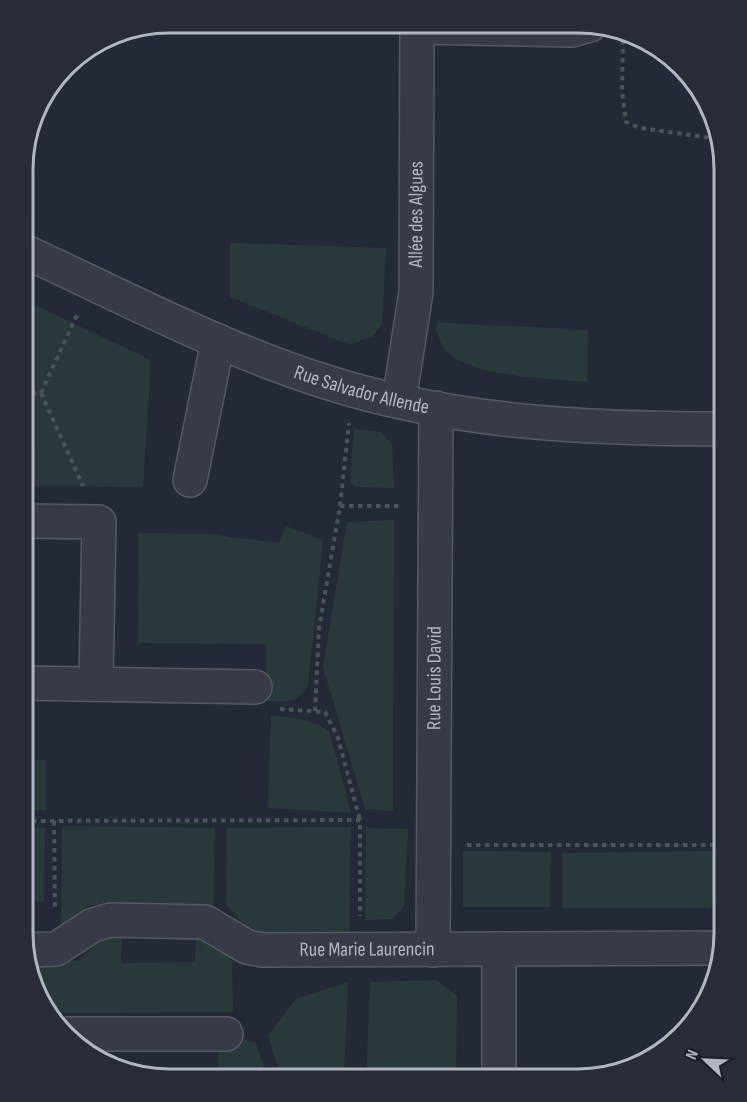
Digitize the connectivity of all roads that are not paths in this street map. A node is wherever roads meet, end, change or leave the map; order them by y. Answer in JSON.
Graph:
{"nodes":[{"id":1,"x":417,"y":33,"type":"edge"},
{"id":2,"x":33,"y":255,"type":"edge"},
{"id":3,"x":218,"y":340,"type":"junction"},
{"id":4,"x":399,"y":400,"type":"junction"},
{"id":5,"x":436,"y":408,"type":"junction"},
{"id":6,"x":714,"y":429,"type":"edge"},
{"id":7,"x":190,"y":480,"type":"dead end"},
{"id":8,"x":33,"y":521,"type":"edge"},
{"id":9,"x":33,"y":683,"type":"edge"},
{"id":10,"x":96,"y":684,"type":"junction"},
{"id":11,"x":249,"y":687,"type":"road end"},
{"id":12,"x":713,"y":948,"type":"edge"},
{"id":13,"x":499,"y":949,"type":"junction"},
{"id":14,"x":41,"y":950,"type":"edge"},
{"id":15,"x":433,"y":950,"type":"junction"},
{"id":16,"x":78,"y":1034,"type":"edge"},
{"id":17,"x":226,"y":1034,"type":"dead end"},
{"id":18,"x":499,"y":1069,"type":"edge"}],
"edges":[{"from":1,"to":4,"type":"street","name":"Allée des Algues"},
{"from":2,"to":3,"type":"street","name":"Rue Salvador Allende"},
{"from":3,"to":4,"type":"street","name":"Rue Salvador Allende"},
{"from":3,"to":7,"type":"street"},
{"from":4,"to":5,"type":"street","name":"Rue Salvador Allende"},
{"from":5,"to":6,"type":"street","name":"Rue Salvador Allende"},
{"from":5,"to":15,"type":"street","name":"Rue Louis David"},
{"from":8,"to":10,"type":"street"},
{"from":9,"to":10,"type":"street"},
{"from":10,"to":11,"type":"street"},
{"from":12,"to":13,"type":"street","name":"Rue Marie Laurencin"},
{"from":13,"to":15,"type":"street","name":"Rue Marie Laurencin"},
{"from":13,"to":18,"type":"street"},
{"from":14,"to":15,"type":"street","name":"Rue Marie Laurencin"},
{"from":16,"to":17,"type":"street"}]}
